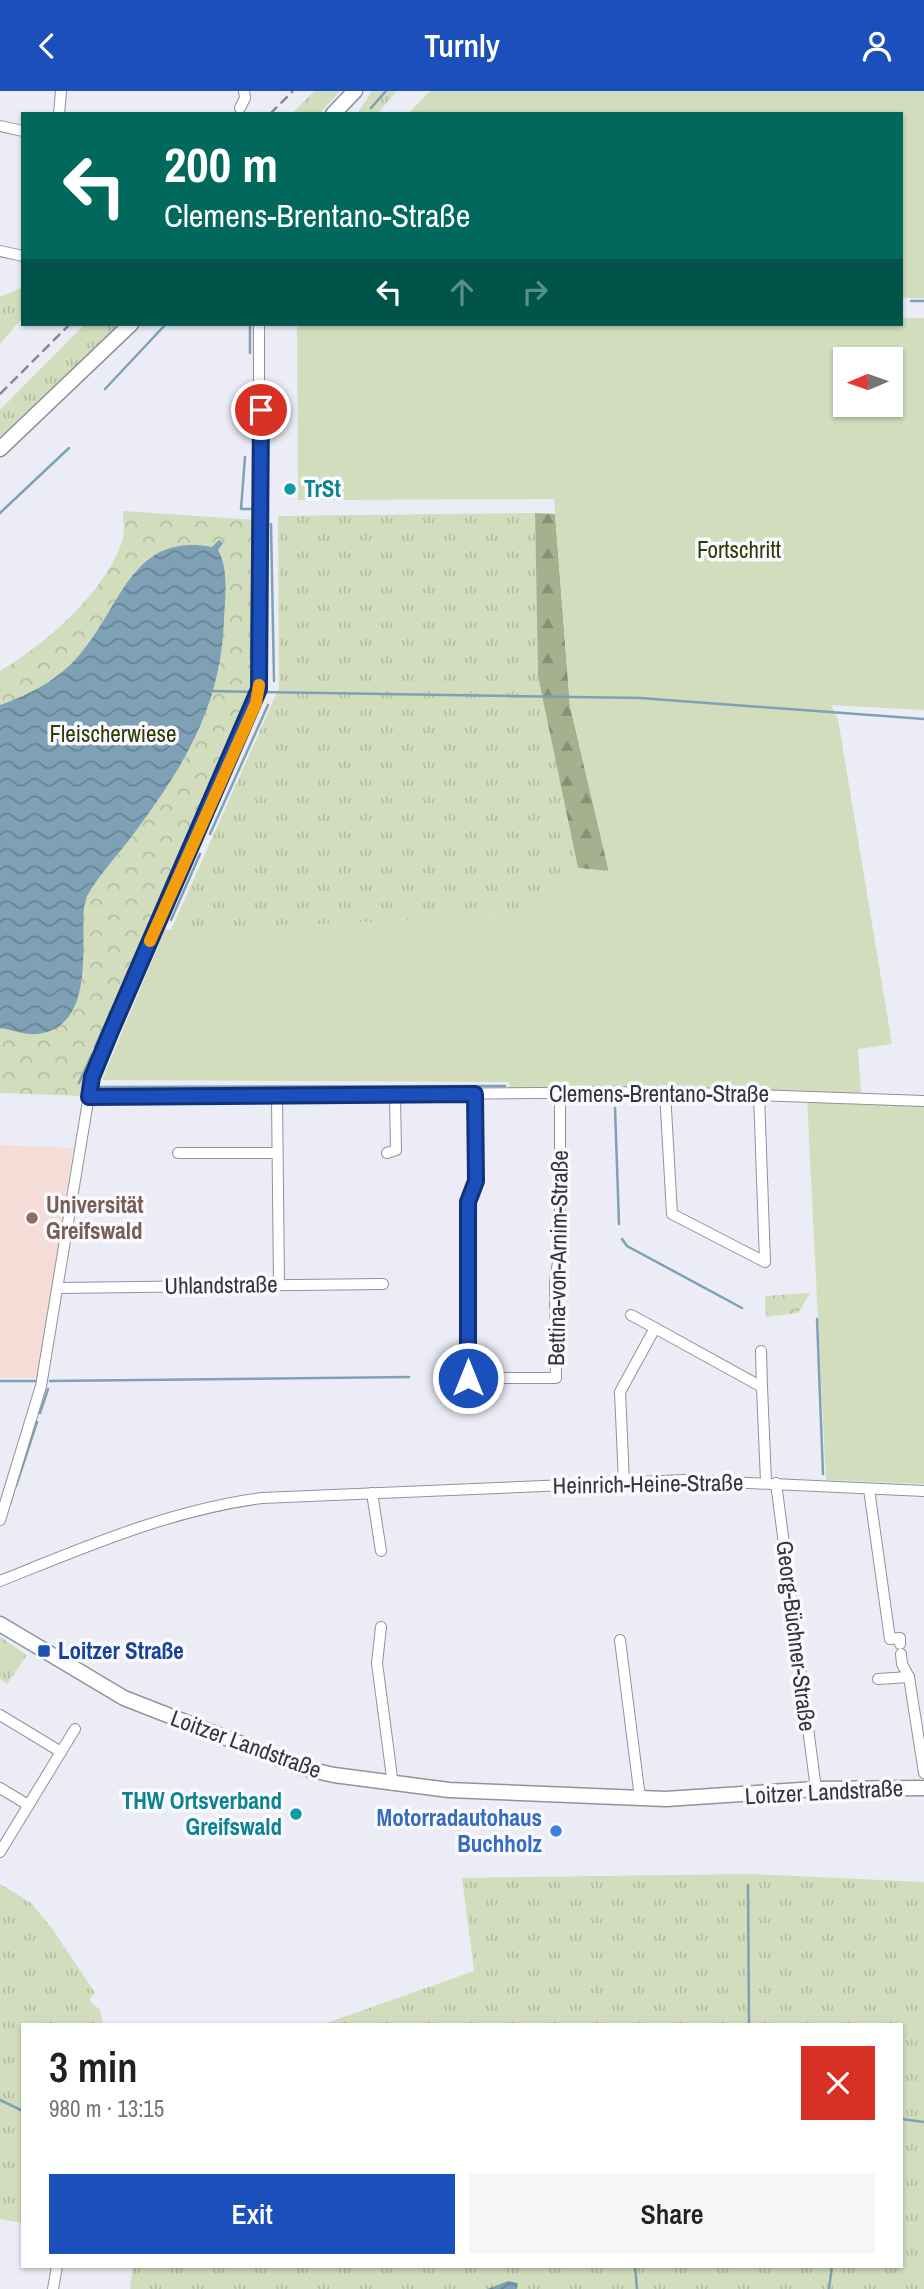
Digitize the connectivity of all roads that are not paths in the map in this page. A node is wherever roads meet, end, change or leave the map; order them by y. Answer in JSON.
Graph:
{"nodes":[{"id":1,"x":61,"y":91,"type":"edge"},
{"id":2,"x":244,"y":91,"type":"edge"},
{"id":3,"x":355,"y":91,"type":"edge"},
{"id":4,"x":240,"y":108,"type":"dead end"},
{"id":5,"x":59,"y":112,"type":"edge"},
{"id":6,"x":335,"y":112,"type":"edge"},
{"id":7,"x":0,"y":127,"type":"edge"},
{"id":8,"x":21,"y":131,"type":"edge"},
{"id":9,"x":0,"y":251,"type":"edge"},
{"id":10,"x":21,"y":256,"type":"edge"},
{"id":11,"x":129,"y":326,"type":"edge"},
{"id":12,"x":259,"y":326,"type":"edge"},
{"id":13,"x":0,"y":449,"type":"edge"},
{"id":14,"x":666,"y":1092,"type":"junction"},
{"id":15,"x":560,"y":1093,"type":"junction"},
{"id":16,"x":475,"y":1094,"type":"junction"},
{"id":17,"x":759,"y":1094,"type":"junction"},
{"id":18,"x":395,"y":1095,"type":"junction"},
{"id":19,"x":277,"y":1096,"type":"junction"},
{"id":20,"x":89,"y":1097,"type":"junction"},
{"id":21,"x":924,"y":1101,"type":"edge"},
{"id":22,"x":178,"y":1153,"type":"dead end"},
{"id":23,"x":277,"y":1153,"type":"junction"},
{"id":24,"x":387,"y":1153,"type":"dead end"},
{"id":25,"x":279,"y":1284,"type":"junction"},
{"id":26,"x":383,"y":1284,"type":"dead end"},
{"id":27,"x":59,"y":1288,"type":"junction"},
{"id":28,"x":631,"y":1315,"type":"dead end"},
{"id":29,"x":655,"y":1328,"type":"junction"},
{"id":30,"x":761,"y":1351,"type":"dead end"},
{"id":31,"x":451,"y":1377,"type":"dead end"},
{"id":32,"x":468,"y":1378,"type":"junction"},
{"id":33,"x":762,"y":1388,"type":"junction"},
{"id":34,"x":624,"y":1482,"type":"junction"},
{"id":35,"x":771,"y":1482,"type":"junction"},
{"id":36,"x":869,"y":1489,"type":"junction"},
{"id":37,"x":924,"y":1490,"type":"edge"},
{"id":38,"x":372,"y":1493,"type":"junction"},
{"id":39,"x":0,"y":1520,"type":"edge"},
{"id":40,"x":381,"y":1551,"type":"dead end"},
{"id":41,"x":0,"y":1581,"type":"edge"},
{"id":42,"x":0,"y":1624,"type":"edge"},
{"id":43,"x":381,"y":1627,"type":"dead end"},
{"id":44,"x":620,"y":1640,"type":"dead end"},
{"id":45,"x":909,"y":1677,"type":"junction"},
{"id":46,"x":878,"y":1679,"type":"dead end"},
{"id":47,"x":0,"y":1715,"type":"edge"},
{"id":48,"x":75,"y":1729,"type":"dead end"},
{"id":49,"x":61,"y":1752,"type":"junction"},
{"id":50,"x":924,"y":1773,"type":"edge"},
{"id":51,"x":393,"y":1784,"type":"junction"},
{"id":52,"x":0,"y":1788,"type":"edge"},
{"id":53,"x":924,"y":1788,"type":"edge"},
{"id":54,"x":816,"y":1789,"type":"junction"},
{"id":55,"x":640,"y":1798,"type":"junction"},
{"id":56,"x":29,"y":1805,"type":"junction"},
{"id":57,"x":0,"y":1852,"type":"edge"},
{"id":58,"x":57,"y":2268,"type":"edge"},
{"id":59,"x":52,"y":2289,"type":"edge"}],
"edges":[{"from":1,"to":5,"type":"street"},
{"from":2,"to":4,"type":"street"},
{"from":3,"to":6,"type":"main road"},
{"from":7,"to":8,"type":"street"},
{"from":9,"to":10,"type":"street"},
{"from":11,"to":13,"type":"main road"},
{"from":12,"to":20,"type":"street"},
{"from":14,"to":15,"type":"street","name":"Clemens-Brentano-Straße"},
{"from":14,"to":17,"type":"street","name":"Clemens-Brentano-Straße"},
{"from":14,"to":17,"type":"street"},
{"from":15,"to":16,"type":"street","name":"Clemens-Brentano-Straße"},
{"from":15,"to":32,"type":"street","name":"Bettina-von-Arnim-Straße"},
{"from":16,"to":18,"type":"street","name":"Clemens-Brentano-Straße"},
{"from":16,"to":32,"type":"street"},
{"from":17,"to":21,"type":"street","name":"Clemens-Brentano-Straße"},
{"from":18,"to":19,"type":"street","name":"Clemens-Brentano-Straße"},
{"from":18,"to":24,"type":"street"},
{"from":19,"to":20,"type":"street","name":"Clemens-Brentano-Straße"},
{"from":19,"to":23,"type":"street"},
{"from":20,"to":27,"type":"street"},
{"from":22,"to":23,"type":"street"},
{"from":23,"to":25,"type":"street"},
{"from":25,"to":26,"type":"street","name":"Uhlandstraße"},
{"from":25,"to":27,"type":"street","name":"Uhlandstraße"},
{"from":27,"to":39,"type":"street"},
{"from":28,"to":29,"type":"street"},
{"from":29,"to":33,"type":"street"},
{"from":29,"to":34,"type":"street"},
{"from":30,"to":33,"type":"street","name":"Georg-Büchner-Straße"},
{"from":31,"to":32,"type":"street","name":"Bettina-von-Arnim-Straße"},
{"from":33,"to":35,"type":"street","name":"Georg-Büchner-Straße"},
{"from":34,"to":35,"type":"street","name":"Heinrich-Heine-Straße"},
{"from":34,"to":38,"type":"street","name":"Heinrich-Heine-Straße"},
{"from":35,"to":36,"type":"street","name":"Heinrich-Heine-Straße"},
{"from":35,"to":54,"type":"street","name":"Georg-Büchner-Straße"},
{"from":36,"to":37,"type":"street","name":"Heinrich-Heine-Straße"},
{"from":36,"to":45,"type":"street"},
{"from":38,"to":40,"type":"street"},
{"from":38,"to":41,"type":"street","name":"Heinrich-Heine-Straße"},
{"from":42,"to":51,"type":"main road","name":"Loitzer Landstraße"},
{"from":43,"to":51,"type":"street"},
{"from":44,"to":55,"type":"street"},
{"from":45,"to":46,"type":"street"},
{"from":45,"to":50,"type":"street"},
{"from":47,"to":49,"type":"street"},
{"from":48,"to":49,"type":"street"},
{"from":49,"to":56,"type":"street"},
{"from":51,"to":55,"type":"main road","name":"Loitzer Landstraße"},
{"from":52,"to":56,"type":"street"},
{"from":53,"to":54,"type":"main road","name":"Loitzer Landstraße"},
{"from":54,"to":55,"type":"main road","name":"Loitzer Landstraße"},
{"from":56,"to":57,"type":"street"},
{"from":58,"to":59,"type":"street"}]}
